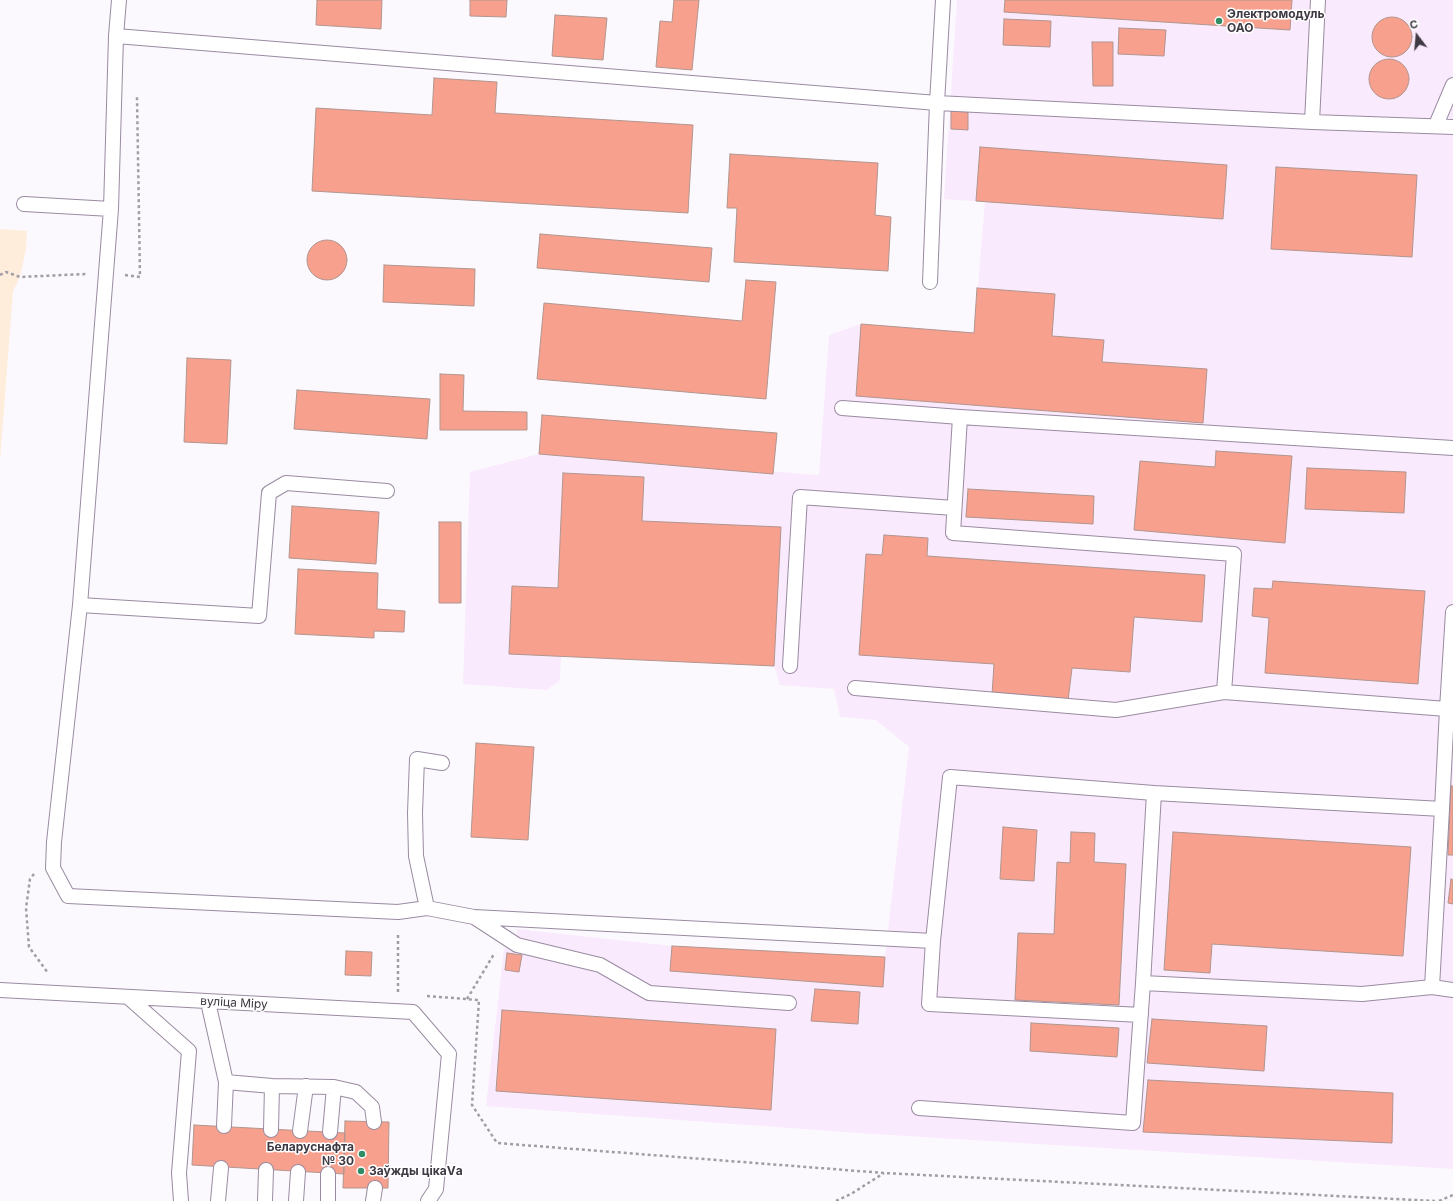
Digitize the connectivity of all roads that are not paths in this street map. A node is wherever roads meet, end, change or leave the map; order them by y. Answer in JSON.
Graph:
{"nodes":[{"id":1,"x":119,"y":0,"type":"edge"},
{"id":2,"x":943,"y":0,"type":"edge"},
{"id":3,"x":1318,"y":0,"type":"edge"},
{"id":4,"x":116,"y":36,"type":"junction"},
{"id":5,"x":1453,"y":85,"type":"edge"},
{"id":6,"x":937,"y":103,"type":"junction"},
{"id":7,"x":1312,"y":122,"type":"junction"},
{"id":8,"x":1436,"y":125,"type":"junction"},
{"id":9,"x":1453,"y":127,"type":"edge"},
{"id":10,"x":24,"y":204,"type":"dead end"},
{"id":11,"x":111,"y":208,"type":"junction"},
{"id":12,"x":930,"y":282,"type":"dead end"},
{"id":13,"x":842,"y":408,"type":"dead end"},
{"id":14,"x":960,"y":418,"type":"junction"},
{"id":15,"x":1453,"y":448,"type":"edge"},
{"id":16,"x":387,"y":491,"type":"dead end"},
{"id":17,"x":954,"y":508,"type":"junction"},
{"id":18,"x":80,"y":604,"type":"junction"},
{"id":19,"x":1453,"y":612,"type":"edge"},
{"id":20,"x":790,"y":666,"type":"dead end"},
{"id":21,"x":855,"y":688,"type":"dead end"},
{"id":22,"x":1224,"y":692,"type":"junction"},
{"id":23,"x":1447,"y":709,"type":"junction"},
{"id":24,"x":442,"y":763,"type":"dead end"},
{"id":25,"x":1154,"y":793,"type":"junction"},
{"id":26,"x":1442,"y":809,"type":"junction"},
{"id":27,"x":427,"y":908,"type":"junction"},
{"id":28,"x":474,"y":917,"type":"junction"},
{"id":29,"x":933,"y":941,"type":"junction"},
{"id":30,"x":1143,"y":983,"type":"junction"},
{"id":31,"x":1432,"y":987,"type":"junction"},
{"id":32,"x":0,"y":990,"type":"edge"},
{"id":33,"x":1453,"y":990,"type":"edge"},
{"id":34,"x":128,"y":997,"type":"junction"},
{"id":35,"x":208,"y":1002,"type":"junction"},
{"id":36,"x":789,"y":1004,"type":"dead end"},
{"id":37,"x":1141,"y":1015,"type":"junction"},
{"id":38,"x":226,"y":1082,"type":"junction"},
{"id":39,"x":272,"y":1086,"type":"junction"},
{"id":40,"x":306,"y":1086,"type":"junction"},
{"id":41,"x":334,"y":1087,"type":"junction"},
{"id":42,"x":919,"y":1108,"type":"dead end"},
{"id":43,"x":374,"y":1122,"type":"dead end"},
{"id":44,"x":224,"y":1126,"type":"dead end"},
{"id":45,"x":272,"y":1130,"type":"dead end"},
{"id":46,"x":300,"y":1131,"type":"dead end"},
{"id":47,"x":330,"y":1132,"type":"dead end"},
{"id":48,"x":221,"y":1168,"type":"dead end"},
{"id":49,"x":266,"y":1170,"type":"dead end"},
{"id":50,"x":298,"y":1172,"type":"dead end"},
{"id":51,"x":328,"y":1174,"type":"dead end"},
{"id":52,"x":432,"y":1195,"type":"edge"},
{"id":53,"x":181,"y":1201,"type":"edge"},
{"id":54,"x":218,"y":1201,"type":"edge"},
{"id":55,"x":265,"y":1201,"type":"edge"},
{"id":56,"x":296,"y":1201,"type":"edge"},
{"id":57,"x":328,"y":1201,"type":"edge"}],
"edges":[{"from":1,"to":4,"type":"lane"},
{"from":2,"to":6,"type":"lane"},
{"from":3,"to":7,"type":"lane"},
{"from":4,"to":6,"type":"lane"},
{"from":4,"to":11,"type":"lane"},
{"from":5,"to":8,"type":"lane"},
{"from":6,"to":7,"type":"lane"},
{"from":6,"to":12,"type":"lane"},
{"from":7,"to":8,"type":"lane"},
{"from":8,"to":9,"type":"lane"},
{"from":10,"to":11,"type":"lane"},
{"from":11,"to":18,"type":"lane"},
{"from":13,"to":14,"type":"lane"},
{"from":14,"to":15,"type":"lane"},
{"from":14,"to":17,"type":"lane"},
{"from":16,"to":18,"type":"lane"},
{"from":17,"to":20,"type":"lane"},
{"from":17,"to":22,"type":"lane"},
{"from":18,"to":27,"type":"lane"},
{"from":19,"to":23,"type":"lane"},
{"from":21,"to":22,"type":"lane"},
{"from":22,"to":23,"type":"lane"},
{"from":23,"to":26,"type":"lane"},
{"from":24,"to":27,"type":"lane"},
{"from":25,"to":26,"type":"lane"},
{"from":25,"to":29,"type":"lane"},
{"from":25,"to":30,"type":"lane"},
{"from":26,"to":31,"type":"lane"},
{"from":27,"to":28,"type":"lane"},
{"from":28,"to":29,"type":"lane"},
{"from":28,"to":36,"type":"lane"},
{"from":29,"to":37,"type":"lane"},
{"from":30,"to":31,"type":"lane"},
{"from":30,"to":37,"type":"lane"},
{"from":31,"to":33,"type":"lane"},
{"from":32,"to":34,"type":"lane","name":"вуліца Міру"},
{"from":34,"to":35,"type":"lane","name":"вуліца Міру"},
{"from":34,"to":53,"type":"lane"},
{"from":35,"to":38,"type":"lane"},
{"from":35,"to":52,"type":"lane","name":"вуліца Міру"},
{"from":37,"to":42,"type":"lane"},
{"from":38,"to":39,"type":"lane"},
{"from":38,"to":44,"type":"lane"},
{"from":39,"to":40,"type":"lane"},
{"from":39,"to":45,"type":"lane"},
{"from":40,"to":41,"type":"lane"},
{"from":40,"to":46,"type":"lane"},
{"from":41,"to":43,"type":"lane"},
{"from":41,"to":47,"type":"lane"},
{"from":48,"to":54,"type":"lane"},
{"from":49,"to":55,"type":"lane"},
{"from":50,"to":56,"type":"lane"},
{"from":51,"to":57,"type":"lane"}]}
